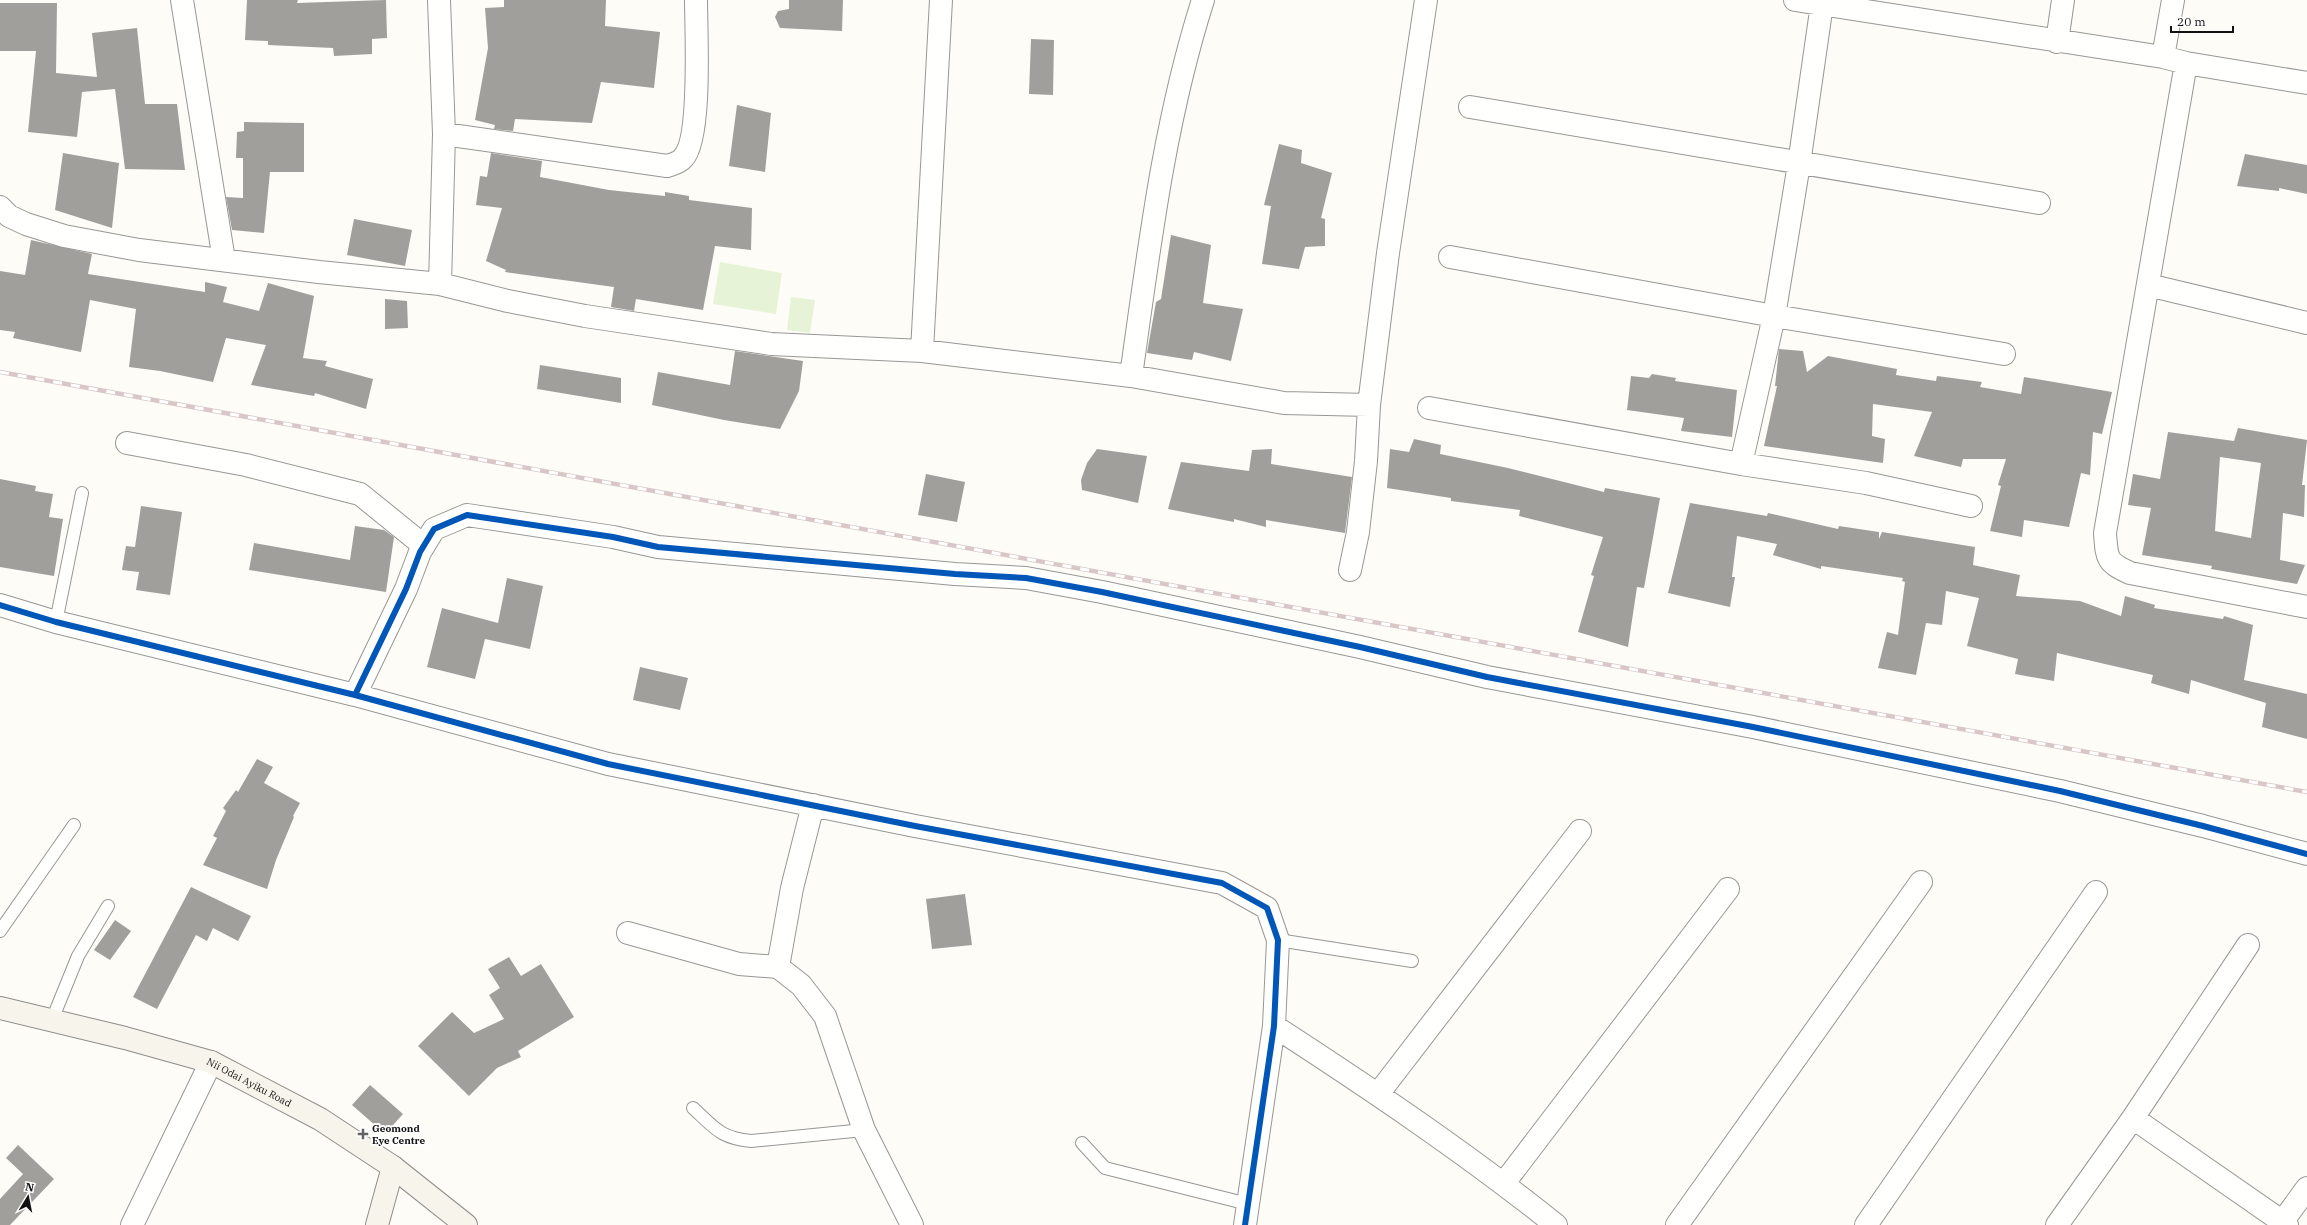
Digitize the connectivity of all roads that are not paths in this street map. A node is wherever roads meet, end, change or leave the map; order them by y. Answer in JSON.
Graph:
{"nodes":[{"id":1,"x":182,"y":0,"type":"edge"},
{"id":2,"x":439,"y":0,"type":"edge"},
{"id":3,"x":696,"y":0,"type":"edge"},
{"id":4,"x":941,"y":0,"type":"edge"},
{"id":5,"x":1203,"y":0,"type":"edge"},
{"id":6,"x":1426,"y":0,"type":"edge"},
{"id":7,"x":1795,"y":0,"type":"edge"},
{"id":8,"x":2063,"y":0,"type":"edge"},
{"id":9,"x":2173,"y":0,"type":"edge"},
{"id":10,"x":1822,"y":4,"type":"junction"},
{"id":11,"x":2057,"y":42,"type":"junction"},
{"id":12,"x":2163,"y":57,"type":"junction"},
{"id":13,"x":2186,"y":63,"type":"junction"},
{"id":14,"x":2307,"y":83,"type":"edge"},
{"id":15,"x":1470,"y":107,"type":"dead end"},
{"id":16,"x":444,"y":134,"type":"junction"},
{"id":17,"x":1799,"y":164,"type":"junction"},
{"id":18,"x":2039,"y":203,"type":"dead end"},
{"id":19,"x":0,"y":207,"type":"edge"},
{"id":20,"x":1450,"y":257,"type":"dead end"},
{"id":21,"x":224,"y":260,"type":"junction"},
{"id":22,"x":440,"y":284,"type":"junction"},
{"id":23,"x":2148,"y":285,"type":"junction"},
{"id":24,"x":1774,"y":316,"type":"junction"},
{"id":25,"x":2307,"y":323,"type":"edge"},
{"id":26,"x":922,"y":351,"type":"junction"},
{"id":27,"x":2004,"y":354,"type":"dead end"},
{"id":28,"x":1131,"y":376,"type":"junction"},
{"id":29,"x":1369,"y":405,"type":"junction"},
{"id":30,"x":1428,"y":408,"type":"dead end"},
{"id":31,"x":127,"y":443,"type":"dead end"},
{"id":32,"x":1742,"y":464,"type":"junction"},
{"id":33,"x":82,"y":493,"type":"dead end"},
{"id":34,"x":1971,"y":506,"type":"dead end"},
{"id":35,"x":424,"y":545,"type":"junction"},
{"id":36,"x":1350,"y":570,"type":"dead end"},
{"id":37,"x":0,"y":605,"type":"edge"},
{"id":38,"x":2307,"y":607,"type":"edge"},
{"id":39,"x":56,"y":622,"type":"junction"},
{"id":40,"x":355,"y":695,"type":"junction"},
{"id":41,"x":813,"y":805,"type":"junction"},
{"id":42,"x":74,"y":825,"type":"dead end"},
{"id":43,"x":1580,"y":831,"type":"dead end"},
{"id":44,"x":2307,"y":854,"type":"edge"},
{"id":45,"x":1921,"y":882,"type":"dead end"},
{"id":46,"x":1728,"y":889,"type":"dead end"},
{"id":47,"x":2096,"y":892,"type":"dead end"},
{"id":48,"x":108,"y":906,"type":"dead end"},
{"id":49,"x":0,"y":931,"type":"edge"},
{"id":50,"x":628,"y":932,"type":"dead end"},
{"id":51,"x":1278,"y":940,"type":"junction"},
{"id":52,"x":2248,"y":945,"type":"dead end"},
{"id":53,"x":1412,"y":961,"type":"dead end"},
{"id":54,"x":778,"y":967,"type":"junction"},
{"id":55,"x":0,"y":1008,"type":"edge"},
{"id":56,"x":52,"y":1020,"type":"junction"},
{"id":57,"x":1274,"y":1026,"type":"junction"},
{"id":58,"x":211,"y":1062,"type":"junction"},
{"id":59,"x":1378,"y":1094,"type":"junction"},
{"id":60,"x":693,"y":1108,"type":"dead end"},
{"id":61,"x":2133,"y":1118,"type":"junction"},
{"id":62,"x":864,"y":1130,"type":"junction"},
{"id":63,"x":1082,"y":1143,"type":"dead end"},
{"id":64,"x":393,"y":1167,"type":"junction"},
{"id":65,"x":1504,"y":1183,"type":"junction"},
{"id":66,"x":2307,"y":1188,"type":"edge"},
{"id":67,"x":1250,"y":1217,"type":"edge"},
{"id":68,"x":2283,"y":1224,"type":"edge"},
{"id":69,"x":132,"y":1225,"type":"edge"},
{"id":70,"x":377,"y":1225,"type":"edge"},
{"id":71,"x":466,"y":1225,"type":"edge"},
{"id":72,"x":912,"y":1225,"type":"edge"},
{"id":73,"x":1556,"y":1225,"type":"edge"},
{"id":74,"x":1677,"y":1225,"type":"edge"},
{"id":75,"x":1866,"y":1225,"type":"edge"},
{"id":76,"x":2057,"y":1225,"type":"edge"}],
"edges":[{"from":1,"to":21,"type":"street"},
{"from":2,"to":16,"type":"street"},
{"from":3,"to":16,"type":"street"},
{"from":4,"to":26,"type":"street"},
{"from":5,"to":28,"type":"street"},
{"from":6,"to":29,"type":"street"},
{"from":7,"to":10,"type":"street"},
{"from":8,"to":11,"type":"street"},
{"from":9,"to":12,"type":"street"},
{"from":10,"to":11,"type":"street"},
{"from":10,"to":17,"type":"street"},
{"from":11,"to":12,"type":"street"},
{"from":12,"to":13,"type":"street"},
{"from":13,"to":14,"type":"street"},
{"from":13,"to":23,"type":"street"},
{"from":15,"to":17,"type":"street"},
{"from":16,"to":22,"type":"street"},
{"from":17,"to":18,"type":"street"},
{"from":17,"to":24,"type":"street"},
{"from":19,"to":21,"type":"street"},
{"from":20,"to":24,"type":"street"},
{"from":21,"to":22,"type":"street"},
{"from":22,"to":26,"type":"street"},
{"from":23,"to":25,"type":"street"},
{"from":23,"to":38,"type":"street"},
{"from":24,"to":27,"type":"street"},
{"from":24,"to":32,"type":"street"},
{"from":26,"to":28,"type":"street"},
{"from":28,"to":29,"type":"street"},
{"from":29,"to":36,"type":"street"},
{"from":30,"to":32,"type":"street"},
{"from":31,"to":35,"type":"street"},
{"from":32,"to":34,"type":"street"},
{"from":33,"to":39,"type":"lane"},
{"from":35,"to":40,"type":"street"},
{"from":35,"to":44,"type":"street"},
{"from":37,"to":39,"type":"street"},
{"from":39,"to":40,"type":"street"},
{"from":40,"to":41,"type":"street"},
{"from":41,"to":51,"type":"street"},
{"from":41,"to":54,"type":"street"},
{"from":42,"to":49,"type":"lane"},
{"from":43,"to":59,"type":"street"},
{"from":45,"to":74,"type":"street"},
{"from":46,"to":65,"type":"street"},
{"from":47,"to":75,"type":"street"},
{"from":48,"to":56,"type":"lane"},
{"from":50,"to":54,"type":"street"},
{"from":51,"to":53,"type":"lane"},
{"from":51,"to":57,"type":"street"},
{"from":52,"to":61,"type":"street"},
{"from":54,"to":62,"type":"street"},
{"from":55,"to":56,"type":"street","name":"Nii Odai Ayiku Road"},
{"from":56,"to":58,"type":"street","name":"Nii Odai Ayiku Road"},
{"from":57,"to":59,"type":"street"},
{"from":57,"to":67,"type":"street"},
{"from":58,"to":64,"type":"street","name":"Nii Odai Ayiku Road"},
{"from":58,"to":69,"type":"street"},
{"from":59,"to":65,"type":"street"},
{"from":60,"to":62,"type":"lane"},
{"from":61,"to":68,"type":"street"},
{"from":61,"to":76,"type":"street"},
{"from":62,"to":72,"type":"street"},
{"from":63,"to":67,"type":"lane"},
{"from":64,"to":70,"type":"street"},
{"from":64,"to":71,"type":"street","name":"Nii Odai Ayiku Road"},
{"from":65,"to":73,"type":"street"},
{"from":66,"to":68,"type":"street"}]}
